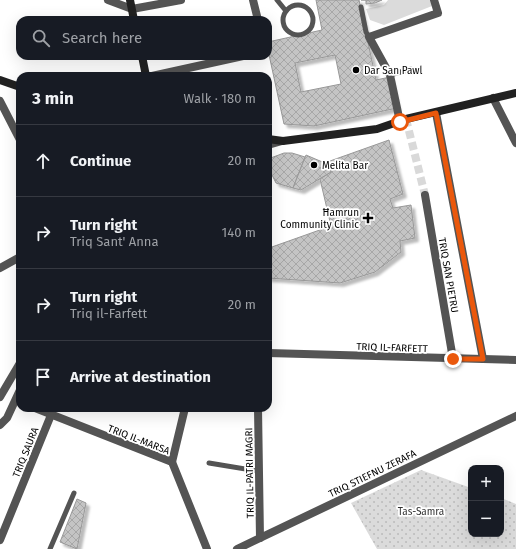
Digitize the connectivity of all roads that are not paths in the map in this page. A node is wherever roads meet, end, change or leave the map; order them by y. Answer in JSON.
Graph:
{"nodes":[{"id":1,"x":108,"y":0,"type":"edge"},
{"id":2,"x":130,"y":0,"type":"edge"},
{"id":3,"x":181,"y":0,"type":"edge"},
{"id":4,"x":253,"y":0,"type":"edge"},
{"id":5,"x":277,"y":0,"type":"edge"},
{"id":6,"x":434,"y":0,"type":"edge"},
{"id":7,"x":361,"y":7,"type":"dead end"},
{"id":8,"x":132,"y":9,"type":"junction"},
{"id":9,"x":286,"y":11,"type":"junction"},
{"id":10,"x":133,"y":16,"type":"edge"},
{"id":11,"x":257,"y":16,"type":"edge"},
{"id":12,"x":369,"y":37,"type":"junction"},
{"id":13,"x":143,"y":60,"type":"edge"},
{"id":14,"x":225,"y":60,"type":"edge"},
{"id":15,"x":411,"y":69,"type":"dead end"},
{"id":16,"x":145,"y":72,"type":"edge"},
{"id":17,"x":170,"y":72,"type":"edge"},
{"id":18,"x":390,"y":76,"type":"junction"},
{"id":19,"x":0,"y":81,"type":"edge"},
{"id":20,"x":16,"y":85,"type":"edge"},
{"id":21,"x":516,"y":93,"type":"edge"},
{"id":22,"x":493,"y":98,"type":"junction"},
{"id":23,"x":0,"y":101,"type":"edge"},
{"id":24,"x":436,"y":113,"type":"junction"},
{"id":25,"x":400,"y":122,"type":"junction"},
{"id":26,"x":16,"y":132,"type":"edge"},
{"id":27,"x":272,"y":140,"type":"edge"},
{"id":28,"x":283,"y":141,"type":"junction"},
{"id":29,"x":516,"y":143,"type":"edge"},
{"id":30,"x":272,"y":144,"type":"edge"},
{"id":31,"x":426,"y":195,"type":"tunnel mouth"},
{"id":32,"x":16,"y":259,"type":"edge"},
{"id":33,"x":0,"y":268,"type":"edge"},
{"id":34,"x":272,"y":353,"type":"edge"},
{"id":35,"x":453,"y":359,"type":"junction"},
{"id":36,"x":483,"y":359,"type":"junction"},
{"id":37,"x":516,"y":360,"type":"edge"},
{"id":38,"x":16,"y":370,"type":"edge"},
{"id":39,"x":0,"y":397,"type":"edge"},
{"id":40,"x":16,"y":403,"type":"edge"},
{"id":41,"x":44,"y":412,"type":"edge"},
{"id":42,"x":184,"y":412,"type":"edge"},
{"id":43,"x":258,"y":412,"type":"edge"},
{"id":44,"x":51,"y":415,"type":"junction"},
{"id":45,"x":516,"y":416,"type":"edge"},
{"id":46,"x":0,"y":425,"type":"edge"},
{"id":47,"x":172,"y":462,"type":"junction"},
{"id":48,"x":209,"y":463,"type":"dead end"},
{"id":49,"x":258,"y":471,"type":"junction"},
{"id":50,"x":74,"y":494,"type":"dead end"},
{"id":51,"x":2,"y":530,"type":"edge"},
{"id":52,"x":260,"y":538,"type":"junction"},
{"id":53,"x":0,"y":540,"type":"edge"},
{"id":54,"x":50,"y":549,"type":"edge"},
{"id":55,"x":207,"y":549,"type":"edge"},
{"id":56,"x":237,"y":549,"type":"edge"}],
"edges":[{"from":1,"to":8,"type":"street"},
{"from":2,"to":8,"type":"main road"},
{"from":3,"to":8,"type":"street"},
{"from":4,"to":11,"type":"street"},
{"from":5,"to":9,"type":"lane"},
{"from":6,"to":12,"type":"street"},
{"from":7,"to":12,"type":"lane"},
{"from":8,"to":10,"type":"main road"},
{"from":9,"to":9,"type":"lane"},
{"from":12,"to":18,"type":"street"},
{"from":13,"to":16,"type":"main road"},
{"from":14,"to":17,"type":"street"},
{"from":15,"to":18,"type":"lane"},
{"from":18,"to":25,"type":"street"},
{"from":19,"to":20,"type":"main road"},
{"from":21,"to":22,"type":"main road"},
{"from":22,"to":24,"type":"main road"},
{"from":22,"to":29,"type":"street"},
{"from":23,"to":26,"type":"street"},
{"from":24,"to":25,"type":"main road"},
{"from":24,"to":36,"type":"street"},
{"from":25,"to":28,"type":"main road"},
{"from":27,"to":28,"type":"main road"},
{"from":28,"to":30,"type":"street"},
{"from":31,"to":35,"type":"street","name":"TRIQ SAN PIETRU"},
{"from":32,"to":33,"type":"street"},
{"from":34,"to":35,"type":"street","name":"TRIQ IL-FARFETT"},
{"from":35,"to":36,"type":"street","name":"TRIQ IL-FARFETT"},
{"from":36,"to":37,"type":"street","name":"TRIQ IL-FARFETT"},
{"from":38,"to":39,"type":"street"},
{"from":40,"to":46,"type":"street"},
{"from":41,"to":44,"type":"street","name":"TRIQ IL-MARSA"},
{"from":42,"to":47,"type":"street"},
{"from":43,"to":49,"type":"street","name":"TRIQ IL-PATRI MAGRI"},
{"from":44,"to":47,"type":"street","name":"TRIQ IL-MARSA"},
{"from":44,"to":51,"type":"street","name":"TRIQ SAURA"},
{"from":45,"to":52,"type":"street","name":"TRIQ STIEFNU ZERAFA"},
{"from":47,"to":55,"type":"street","name":"TRIQ IL-MARSA"},
{"from":48,"to":49,"type":"lane"},
{"from":49,"to":52,"type":"street","name":"TRIQ IL-PATRI MAGRI"},
{"from":50,"to":54,"type":"lane"},
{"from":51,"to":53,"type":"street","name":"TRIQ SAURA"},
{"from":52,"to":56,"type":"street","name":"TRIQ STIEFNU ZERAFA"}]}
